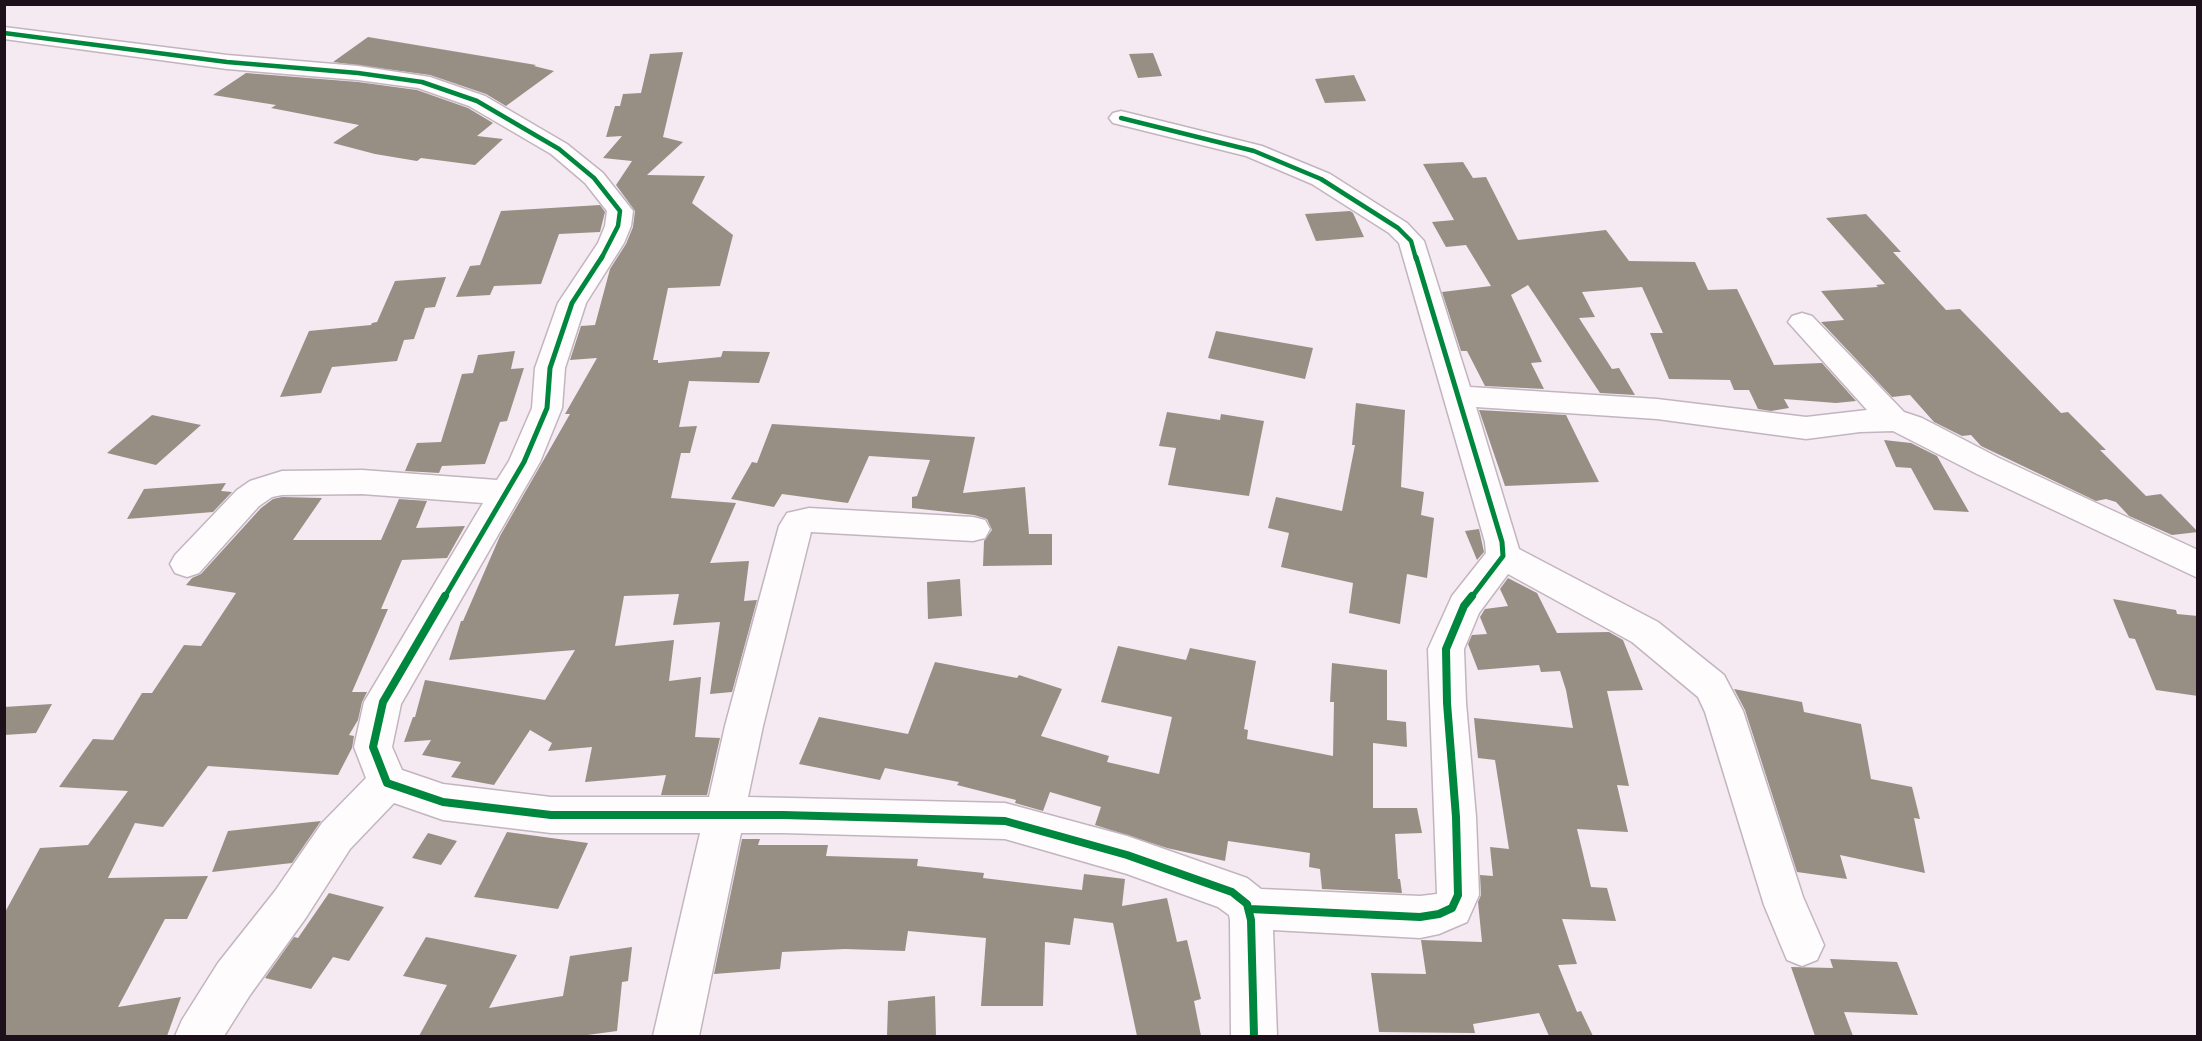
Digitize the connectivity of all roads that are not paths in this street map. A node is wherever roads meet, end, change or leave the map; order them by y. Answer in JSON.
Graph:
{"nodes":[{"id":1,"x":4,"y":33,"type":"edge"},
{"id":2,"x":1121,"y":118,"type":"dead end"},
{"id":3,"x":1802,"y":322,"type":"dead end"},
{"id":4,"x":1457,"y":396,"type":"junction"},
{"id":5,"x":1893,"y":420,"type":"junction"},
{"id":6,"x":507,"y":492,"type":"junction"},
{"id":7,"x":974,"y":529,"type":"dead end"},
{"id":8,"x":1503,"y":556,"type":"junction"},
{"id":9,"x":187,"y":564,"type":"dead end"},
{"id":10,"x":2198,"y":565,"type":"edge"},
{"id":11,"x":387,"y":783,"type":"junction"},
{"id":12,"x":724,"y":816,"type":"junction"},
{"id":13,"x":1250,"y":909,"type":"junction"},
{"id":14,"x":1802,"y":945,"type":"dead end"},
{"id":15,"x":198,"y":1036,"type":"edge"},
{"id":16,"x":676,"y":1036,"type":"edge"},
{"id":17,"x":1254,"y":1036,"type":"edge"}],
"edges":[{"from":1,"to":6,"type":"street"},
{"from":2,"to":4,"type":"street"},
{"from":3,"to":5,"type":"street"},
{"from":4,"to":5,"type":"street"},
{"from":4,"to":8,"type":"street"},
{"from":5,"to":10,"type":"street"},
{"from":6,"to":9,"type":"street"},
{"from":6,"to":11,"type":"street"},
{"from":7,"to":12,"type":"street"},
{"from":8,"to":13,"type":"street"},
{"from":8,"to":14,"type":"street"},
{"from":11,"to":12,"type":"street"},
{"from":11,"to":15,"type":"street"},
{"from":12,"to":13,"type":"street"},
{"from":12,"to":16,"type":"street"},
{"from":13,"to":17,"type":"street"}]}
